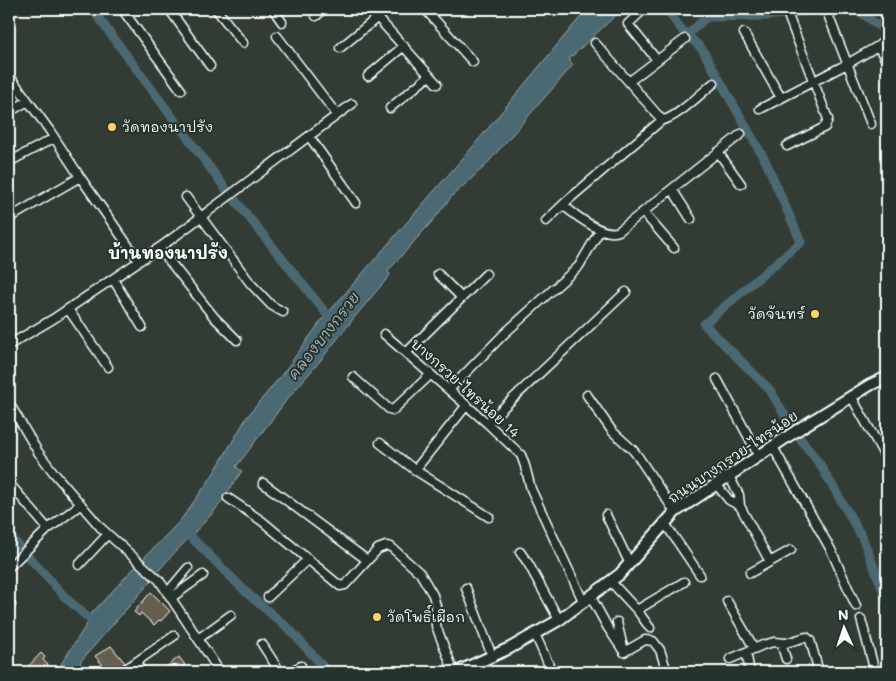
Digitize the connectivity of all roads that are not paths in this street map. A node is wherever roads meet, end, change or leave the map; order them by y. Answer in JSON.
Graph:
{"nodes":[{"id":1,"x":122,"y":9,"type":"edge"},
{"id":2,"x":169,"y":9,"type":"edge"},
{"id":3,"x":216,"y":9,"type":"edge"},
{"id":4,"x":273,"y":9,"type":"edge"},
{"id":5,"x":324,"y":9,"type":"edge"},
{"id":6,"x":370,"y":9,"type":"edge"},
{"id":7,"x":425,"y":9,"type":"edge"},
{"id":8,"x":644,"y":9,"type":"edge"},
{"id":9,"x":788,"y":11,"type":"edge"},
{"id":10,"x":827,"y":12,"type":"dead end"},
{"id":11,"x":316,"y":16,"type":"dead end"},
{"id":12,"x":378,"y":17,"type":"junction"},
{"id":13,"x":282,"y":22,"type":"dead end"},
{"id":14,"x":744,"y":33,"type":"dead end"},
{"id":15,"x":277,"y":36,"type":"dead end"},
{"id":16,"x":887,"y":38,"type":"edge"},
{"id":17,"x":685,"y":39,"type":"dead end"},
{"id":18,"x":595,"y":43,"type":"dead end"},
{"id":19,"x":243,"y":44,"type":"dead end"},
{"id":20,"x":404,"y":46,"type":"junction"},
{"id":21,"x":878,"y":46,"type":"junction"},
{"id":22,"x":340,"y":48,"type":"dead end"},
{"id":23,"x":657,"y":60,"type":"junction"},
{"id":24,"x":472,"y":62,"type":"dead end"},
{"id":25,"x":887,"y":62,"type":"edge"},
{"id":26,"x":847,"y":64,"type":"junction"},
{"id":27,"x":210,"y":66,"type":"dead end"},
{"id":28,"x":9,"y":75,"type":"edge"},
{"id":29,"x":368,"y":76,"type":"dead end"},
{"id":30,"x":429,"y":76,"type":"junction"},
{"id":31,"x":630,"y":81,"type":"junction"},
{"id":32,"x":814,"y":81,"type":"junction"},
{"id":33,"x":714,"y":83,"type":"dead end"},
{"id":34,"x":437,"y":84,"type":"dead end"},
{"id":35,"x":181,"y":90,"type":"dead end"},
{"id":36,"x":781,"y":98,"type":"junction"},
{"id":37,"x":28,"y":102,"type":"junction"},
{"id":38,"x":352,"y":104,"type":"dead end"},
{"id":39,"x":390,"y":108,"type":"dead end"},
{"id":40,"x":760,"y":110,"type":"dead end"},
{"id":41,"x":9,"y":112,"type":"edge"},
{"id":42,"x":337,"y":115,"type":"junction"},
{"id":43,"x":662,"y":120,"type":"junction"},
{"id":44,"x":871,"y":124,"type":"dead end"},
{"id":45,"x":741,"y":134,"type":"dead end"},
{"id":46,"x":309,"y":136,"type":"junction"},
{"id":47,"x":54,"y":138,"type":"junction"},
{"id":48,"x":787,"y":146,"type":"dead end"},
{"id":49,"x":718,"y":152,"type":"junction"},
{"id":50,"x":9,"y":162,"type":"edge"},
{"id":51,"x":78,"y":175,"type":"junction"},
{"id":52,"x":741,"y":184,"type":"dead end"},
{"id":53,"x":672,"y":189,"type":"junction"},
{"id":54,"x":186,"y":198,"type":"dead end"},
{"id":55,"x":356,"y":203,"type":"dead end"},
{"id":56,"x":563,"y":205,"type":"junction"},
{"id":57,"x":643,"y":212,"type":"junction"},
{"id":58,"x":12,"y":217,"type":"dead end"},
{"id":59,"x":201,"y":217,"type":"junction"},
{"id":60,"x":691,"y":219,"type":"dead end"},
{"id":61,"x":546,"y":221,"type":"dead end"},
{"id":62,"x":600,"y":230,"type":"junction"},
{"id":63,"x":159,"y":248,"type":"junction"},
{"id":64,"x":674,"y":248,"type":"dead end"},
{"id":65,"x":139,"y":261,"type":"junction"},
{"id":66,"x":438,"y":274,"type":"dead end"},
{"id":67,"x":486,"y":274,"type":"dead end"},
{"id":68,"x":113,"y":278,"type":"junction"},
{"id":69,"x":626,"y":292,"type":"dead end"},
{"id":70,"x":462,"y":298,"type":"junction"},
{"id":71,"x":68,"y":309,"type":"junction"},
{"id":72,"x":283,"y":312,"type":"dead end"},
{"id":73,"x":142,"y":327,"type":"dead end"},
{"id":74,"x":384,"y":334,"type":"dead end"},
{"id":75,"x":237,"y":340,"type":"dead end"},
{"id":76,"x":9,"y":344,"type":"edge"},
{"id":77,"x":406,"y":352,"type":"junction"},
{"id":78,"x":108,"y":367,"type":"dead end"},
{"id":79,"x":430,"y":375,"type":"junction"},
{"id":80,"x":353,"y":376,"type":"dead end"},
{"id":81,"x":887,"y":377,"type":"edge"},
{"id":82,"x":717,"y":379,"type":"dead end"},
{"id":83,"x":449,"y":390,"type":"junction"},
{"id":84,"x":587,"y":395,"type":"dead end"},
{"id":85,"x":851,"y":396,"type":"junction"},
{"id":86,"x":9,"y":403,"type":"edge"},
{"id":87,"x":466,"y":406,"type":"junction"},
{"id":88,"x":487,"y":423,"type":"junction"},
{"id":89,"x":380,"y":443,"type":"dead end"},
{"id":90,"x":773,"y":447,"type":"junction"},
{"id":91,"x":758,"y":456,"type":"junction"},
{"id":92,"x":887,"y":460,"type":"edge"},
{"id":93,"x":415,"y":470,"type":"junction"},
{"id":94,"x":729,"y":476,"type":"junction"},
{"id":95,"x":9,"y":483,"type":"edge"},
{"id":96,"x":263,"y":483,"type":"dead end"},
{"id":97,"x":716,"y":484,"type":"junction"},
{"id":98,"x":228,"y":498,"type":"dead end"},
{"id":99,"x":81,"y":504,"type":"junction"},
{"id":100,"x":740,"y":506,"type":"junction"},
{"id":101,"x":675,"y":512,"type":"junction"},
{"id":102,"x":606,"y":515,"type":"dead end"},
{"id":103,"x":490,"y":517,"type":"dead end"},
{"id":104,"x":664,"y":522,"type":"junction"},
{"id":105,"x":48,"y":529,"type":"junction"},
{"id":106,"x":108,"y":535,"type":"junction"},
{"id":107,"x":792,"y":550,"type":"dead end"},
{"id":108,"x":520,"y":552,"type":"dead end"},
{"id":109,"x":308,"y":559,"type":"junction"},
{"id":110,"x":367,"y":560,"type":"junction"},
{"id":111,"x":770,"y":562,"type":"junction"},
{"id":112,"x":630,"y":564,"type":"junction"},
{"id":113,"x":79,"y":565,"type":"dead end"},
{"id":114,"x":9,"y":567,"type":"edge"},
{"id":115,"x":188,"y":568,"type":"dead end"},
{"id":116,"x":750,"y":572,"type":"dead end"},
{"id":117,"x":202,"y":575,"type":"dead end"},
{"id":118,"x":700,"y":575,"type":"dead end"},
{"id":119,"x":611,"y":582,"type":"junction"},
{"id":120,"x":684,"y":582,"type":"dead end"},
{"id":121,"x":466,"y":588,"type":"dead end"},
{"id":122,"x":169,"y":596,"type":"junction"},
{"id":123,"x":268,"y":597,"type":"dead end"},
{"id":124,"x":587,"y":600,"type":"junction"},
{"id":125,"x":727,"y":601,"type":"dead end"},
{"id":126,"x":856,"y":606,"type":"dead end"},
{"id":127,"x":637,"y":610,"type":"junction"},
{"id":128,"x":231,"y":616,"type":"dead end"},
{"id":129,"x":861,"y":619,"type":"dead end"},
{"id":130,"x":559,"y":620,"type":"junction"},
{"id":131,"x":616,"y":622,"type":"dead end"},
{"id":132,"x":650,"y":628,"type":"dead end"},
{"id":133,"x":535,"y":634,"type":"junction"},
{"id":134,"x":174,"y":636,"type":"dead end"},
{"id":135,"x":198,"y":639,"type":"junction"},
{"id":136,"x":780,"y":643,"type":"junction"},
{"id":137,"x":262,"y":644,"type":"dead end"},
{"id":138,"x":754,"y":648,"type":"junction"},
{"id":139,"x":624,"y":652,"type":"junction"},
{"id":140,"x":746,"y":652,"type":"junction"},
{"id":141,"x":492,"y":656,"type":"junction"},
{"id":142,"x":730,"y":659,"type":"dead end"},
{"id":143,"x":786,"y":659,"type":"dead end"},
{"id":144,"x":136,"y":662,"type":"junction"},
{"id":145,"x":301,"y":666,"type":"dead end"},
{"id":146,"x":121,"y":672,"type":"edge"},
{"id":147,"x":141,"y":672,"type":"edge"},
{"id":148,"x":220,"y":672,"type":"edge"},
{"id":149,"x":280,"y":672,"type":"edge"},
{"id":150,"x":289,"y":672,"type":"edge"},
{"id":151,"x":455,"y":672,"type":"edge"},
{"id":152,"x":552,"y":672,"type":"edge"},
{"id":153,"x":668,"y":672,"type":"edge"},
{"id":154,"x":750,"y":672,"type":"edge"},
{"id":155,"x":819,"y":672,"type":"edge"},
{"id":156,"x":875,"y":672,"type":"edge"}],
"edges":[{"from":1,"to":35,"type":"street"},
{"from":2,"to":27,"type":"street"},
{"from":3,"to":19,"type":"street"},
{"from":4,"to":13,"type":"street"},
{"from":5,"to":11,"type":"street"},
{"from":6,"to":12,"type":"street"},
{"from":7,"to":24,"type":"street"},
{"from":8,"to":23,"type":"street"},
{"from":9,"to":32,"type":"street"},
{"from":10,"to":26,"type":"street"},
{"from":12,"to":20,"type":"street"},
{"from":12,"to":22,"type":"street"},
{"from":14,"to":36,"type":"street"},
{"from":15,"to":42,"type":"street"},
{"from":16,"to":21,"type":"street"},
{"from":17,"to":23,"type":"street"},
{"from":18,"to":31,"type":"street"},
{"from":20,"to":29,"type":"street"},
{"from":20,"to":30,"type":"street"},
{"from":21,"to":25,"type":"street"},
{"from":21,"to":26,"type":"street"},
{"from":23,"to":31,"type":"street"},
{"from":26,"to":32,"type":"street"},
{"from":26,"to":44,"type":"street"},
{"from":28,"to":37,"type":"street"},
{"from":30,"to":34,"type":"street"},
{"from":30,"to":39,"type":"street"},
{"from":31,"to":43,"type":"street"},
{"from":32,"to":36,"type":"street"},
{"from":32,"to":48,"type":"street"},
{"from":33,"to":43,"type":"street"},
{"from":36,"to":40,"type":"street"},
{"from":37,"to":41,"type":"street"},
{"from":37,"to":47,"type":"street"},
{"from":38,"to":42,"type":"street"},
{"from":42,"to":46,"type":"street"},
{"from":43,"to":56,"type":"street"},
{"from":45,"to":49,"type":"street"},
{"from":46,"to":55,"type":"street"},
{"from":46,"to":59,"type":"street"},
{"from":47,"to":50,"type":"street"},
{"from":47,"to":51,"type":"street"},
{"from":49,"to":52,"type":"street"},
{"from":49,"to":53,"type":"street"},
{"from":51,"to":58,"type":"street"},
{"from":51,"to":65,"type":"street"},
{"from":53,"to":57,"type":"street"},
{"from":53,"to":60,"type":"street"},
{"from":54,"to":59,"type":"street"},
{"from":56,"to":61,"type":"street"},
{"from":56,"to":62,"type":"street"},
{"from":57,"to":62,"type":"street"},
{"from":57,"to":64,"type":"street"},
{"from":59,"to":63,"type":"street"},
{"from":59,"to":72,"type":"street"},
{"from":62,"to":83,"type":"street"},
{"from":63,"to":65,"type":"street"},
{"from":63,"to":75,"type":"street"},
{"from":65,"to":68,"type":"street"},
{"from":66,"to":70,"type":"street"},
{"from":67,"to":70,"type":"street"},
{"from":68,"to":71,"type":"street"},
{"from":68,"to":73,"type":"street"},
{"from":69,"to":88,"type":"street"},
{"from":70,"to":77,"type":"street"},
{"from":71,"to":76,"type":"street"},
{"from":71,"to":78,"type":"street"},
{"from":74,"to":77,"type":"street","name":"บางกรวย-ไทรน้อย 14"},
{"from":77,"to":79,"type":"street","name":"บางกรวย-ไทรน้อย 14"},
{"from":79,"to":80,"type":"street"},
{"from":79,"to":83,"type":"street","name":"บางกรวย-ไทรน้อย 14"},
{"from":81,"to":85,"type":"main road","name":"ถนนบางกรวย-ไทรน้อย"},
{"from":82,"to":91,"type":"street"},
{"from":83,"to":87,"type":"street","name":"บางกรวย-ไทรน้อย 14"},
{"from":84,"to":101,"type":"street"},
{"from":85,"to":90,"type":"main road","name":"ถนนบางกรวย-ไทรน้อย"},
{"from":85,"to":92,"type":"street"},
{"from":86,"to":99,"type":"street"},
{"from":87,"to":88,"type":"street","name":"บางกรวย-ไทรน้อย 14"},
{"from":87,"to":93,"type":"street"},
{"from":88,"to":124,"type":"street","name":"บางกรวย-ไทรน้อย 14"},
{"from":89,"to":93,"type":"street"},
{"from":90,"to":91,"type":"main road","name":"ถนนบางกรวย-ไทรน้อย"},
{"from":90,"to":126,"type":"street"},
{"from":91,"to":94,"type":"main road","name":"ถนนบางกรวย-ไทรน้อย"},
{"from":93,"to":103,"type":"street"},
{"from":94,"to":97,"type":"main road","name":"ถนนบางกรวย-ไทรน้อย"},
{"from":94,"to":100,"type":"street"},
{"from":95,"to":105,"type":"street"},
{"from":96,"to":110,"type":"street"},
{"from":97,"to":100,"type":"street"},
{"from":97,"to":101,"type":"main road","name":"ถนนบางกรวย-ไทรน้อย"},
{"from":98,"to":109,"type":"street"},
{"from":99,"to":105,"type":"street"},
{"from":99,"to":106,"type":"street"},
{"from":100,"to":111,"type":"street"},
{"from":101,"to":104,"type":"main road","name":"ถนนบางกรวย-ไทรน้อย"},
{"from":102,"to":112,"type":"street"},
{"from":104,"to":112,"type":"main road","name":"ถนนบางกรวย-ไทรน้อย"},
{"from":104,"to":118,"type":"street"},
{"from":105,"to":114,"type":"street"},
{"from":106,"to":113,"type":"street"},
{"from":106,"to":122,"type":"street"},
{"from":107,"to":111,"type":"street"},
{"from":108,"to":130,"type":"street"},
{"from":109,"to":110,"type":"street"},
{"from":109,"to":123,"type":"street"},
{"from":110,"to":151,"type":"street"},
{"from":111,"to":116,"type":"street"},
{"from":112,"to":119,"type":"main road","name":"ถนนบางกรวย-ไทรน้อย"},
{"from":115,"to":122,"type":"street"},
{"from":117,"to":122,"type":"street"},
{"from":119,"to":124,"type":"main road","name":"ถนนบางกรวย-ไทรน้อย"},
{"from":119,"to":127,"type":"street"},
{"from":120,"to":127,"type":"street"},
{"from":121,"to":141,"type":"street"},
{"from":122,"to":135,"type":"street"},
{"from":124,"to":130,"type":"main road","name":"ถนนบางกรวย-ไทรน้อย"},
{"from":124,"to":139,"type":"street","name":"บางกรวย-ไทรน้อย 14"},
{"from":125,"to":138,"type":"street"},
{"from":127,"to":132,"type":"street"},
{"from":128,"to":135,"type":"street"},
{"from":129,"to":156,"type":"street"},
{"from":130,"to":133,"type":"main road","name":"ถนนบางกรวย-ไทรน้อย"},
{"from":131,"to":139,"type":"street"},
{"from":133,"to":141,"type":"main road","name":"ถนนบางกรวย-ไทรน้อย"},
{"from":133,"to":152,"type":"street"},
{"from":134,"to":144,"type":"street"},
{"from":135,"to":148,"type":"street"},
{"from":136,"to":138,"type":"street"},
{"from":136,"to":143,"type":"street"},
{"from":136,"to":155,"type":"street"},
{"from":137,"to":149,"type":"street"},
{"from":138,"to":140,"type":"street"},
{"from":139,"to":153,"type":"street"},
{"from":140,"to":142,"type":"street"},
{"from":140,"to":154,"type":"street"},
{"from":141,"to":151,"type":"main road","name":"ถนนบางกรวย-ไทรน้อย"},
{"from":144,"to":146,"type":"street"},
{"from":144,"to":147,"type":"street"},
{"from":145,"to":150,"type":"street"}]}
